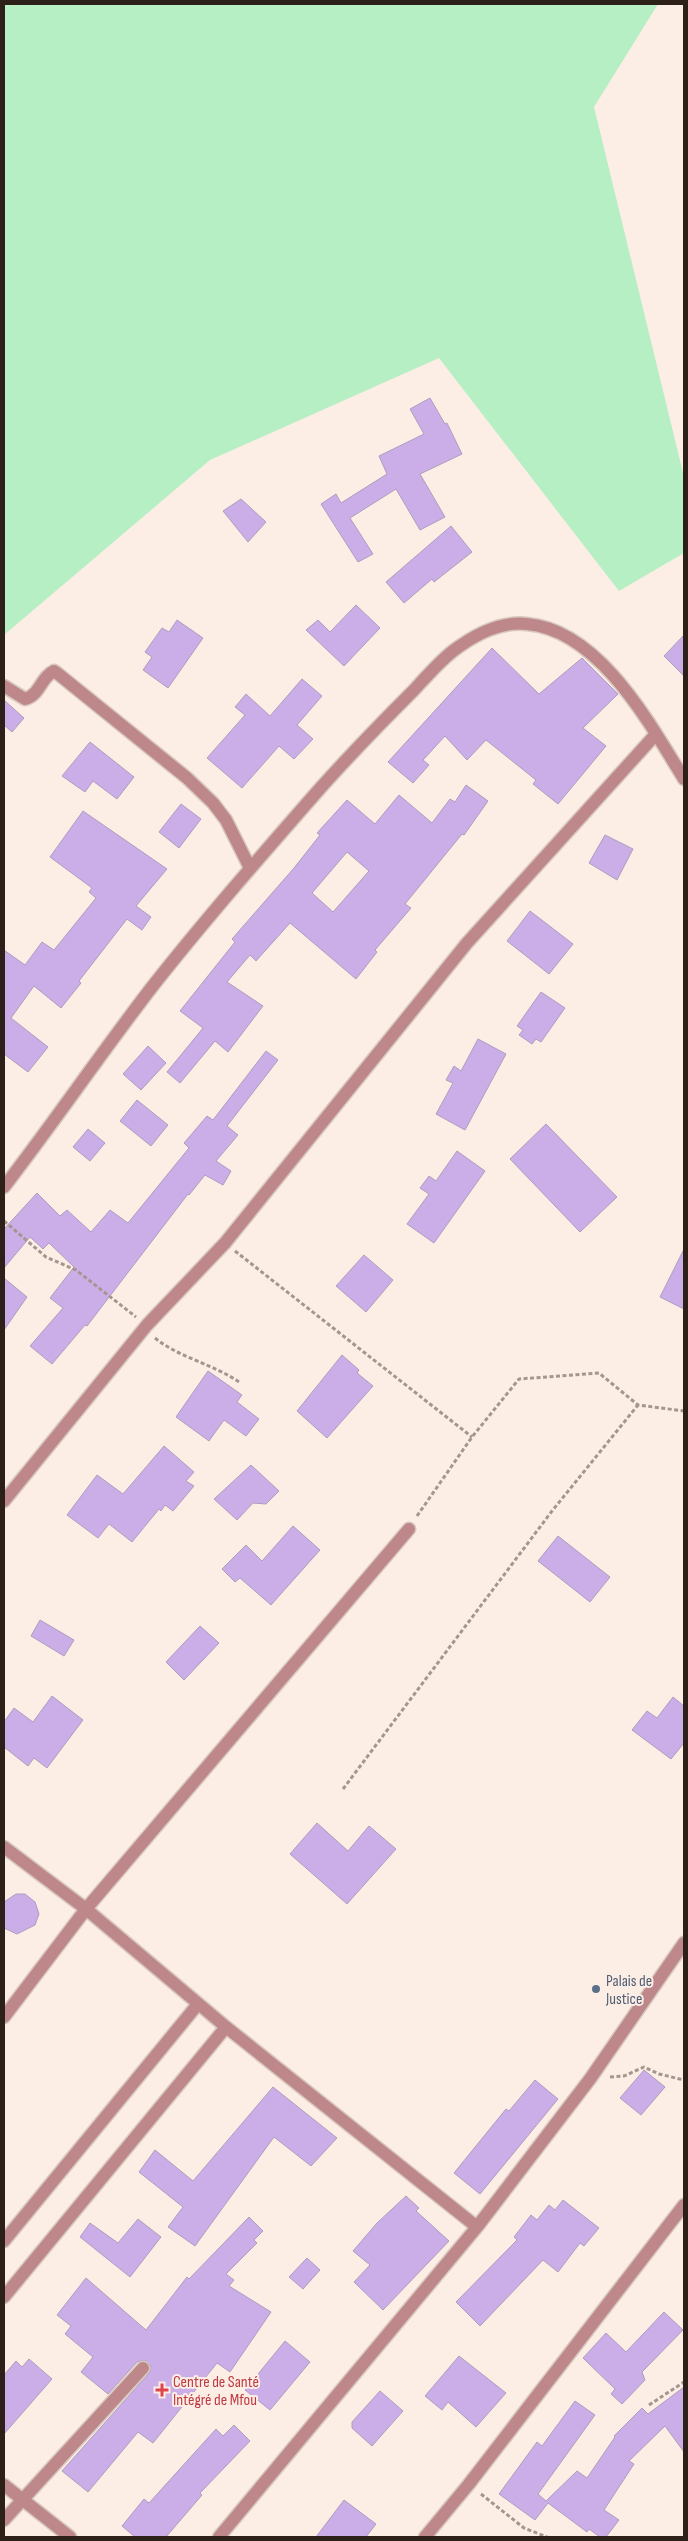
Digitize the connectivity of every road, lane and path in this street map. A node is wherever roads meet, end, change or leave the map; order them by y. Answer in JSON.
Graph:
{"nodes":[{"id":1,"x":4,"y":686,"type":"edge"},
{"id":2,"x":656,"y":734,"type":"junction"},
{"id":3,"x":684,"y":779,"type":"edge"},
{"id":4,"x":250,"y":868,"type":"junction"},
{"id":5,"x":4,"y":1187,"type":"edge"},
{"id":6,"x":4,"y":1221,"type":"edge"},
{"id":7,"x":225,"y":1243,"type":"junction"},
{"id":8,"x":147,"y":1325,"type":"junction"},
{"id":9,"x":239,"y":1382,"type":"dead end"},
{"id":10,"x":638,"y":1405,"type":"junction"},
{"id":11,"x":684,"y":1411,"type":"edge"},
{"id":12,"x":472,"y":1437,"type":"junction"},
{"id":13,"x":4,"y":1501,"type":"edge"},
{"id":14,"x":409,"y":1529,"type":"joint"},
{"id":15,"x":343,"y":1789,"type":"dead end"},
{"id":16,"x":4,"y":1847,"type":"edge"},
{"id":17,"x":86,"y":1909,"type":"junction"},
{"id":18,"x":684,"y":1943,"type":"edge"},
{"id":19,"x":198,"y":2004,"type":"junction"},
{"id":20,"x":4,"y":2017,"type":"edge"},
{"id":21,"x":226,"y":2027,"type":"junction"},
{"id":22,"x":590,"y":2079,"type":"junction"},
{"id":23,"x":684,"y":2080,"type":"edge"},
{"id":24,"x":684,"y":2205,"type":"edge"},
{"id":25,"x":476,"y":2227,"type":"junction"},
{"id":26,"x":4,"y":2241,"type":"edge"},
{"id":27,"x":4,"y":2297,"type":"edge"},
{"id":28,"x":143,"y":2368,"type":"dead end"},
{"id":29,"x":684,"y":2382,"type":"edge"},
{"id":30,"x":649,"y":2405,"type":"dead end"},
{"id":31,"x":469,"y":2484,"type":"junction"},
{"id":32,"x":4,"y":2485,"type":"edge"},
{"id":33,"x":22,"y":2499,"type":"junction"},
{"id":34,"x":4,"y":2520,"type":"edge"},
{"id":35,"x":70,"y":2537,"type":"edge"},
{"id":36,"x":219,"y":2537,"type":"edge"},
{"id":37,"x":425,"y":2537,"type":"edge"},
{"id":38,"x":547,"y":2537,"type":"edge"}],
"edges":[{"from":1,"to":4,"type":"street"},
{"from":2,"to":3,"type":"street"},
{"from":2,"to":4,"type":"street"},
{"from":2,"to":7,"type":"street"},
{"from":4,"to":5,"type":"street"},
{"from":6,"to":8,"type":"path"},
{"from":7,"to":8,"type":"street"},
{"from":7,"to":12,"type":"path"},
{"from":8,"to":9,"type":"path"},
{"from":8,"to":13,"type":"street"},
{"from":10,"to":11,"type":"path"},
{"from":10,"to":12,"type":"path"},
{"from":10,"to":15,"type":"path"},
{"from":12,"to":14,"type":"path"},
{"from":14,"to":17,"type":"street"},
{"from":16,"to":17,"type":"street"},
{"from":17,"to":19,"type":"street"},
{"from":17,"to":20,"type":"street"},
{"from":18,"to":22,"type":"street"},
{"from":19,"to":21,"type":"street"},
{"from":19,"to":26,"type":"street"},
{"from":21,"to":25,"type":"street"},
{"from":21,"to":27,"type":"street"},
{"from":22,"to":23,"type":"path"},
{"from":22,"to":25,"type":"street"},
{"from":24,"to":31,"type":"street"},
{"from":25,"to":36,"type":"street"},
{"from":28,"to":33,"type":"street"},
{"from":29,"to":30,"type":"path"},
{"from":31,"to":37,"type":"street"},
{"from":31,"to":38,"type":"path"},
{"from":32,"to":33,"type":"street"},
{"from":33,"to":34,"type":"street"},
{"from":33,"to":35,"type":"street"}]}
